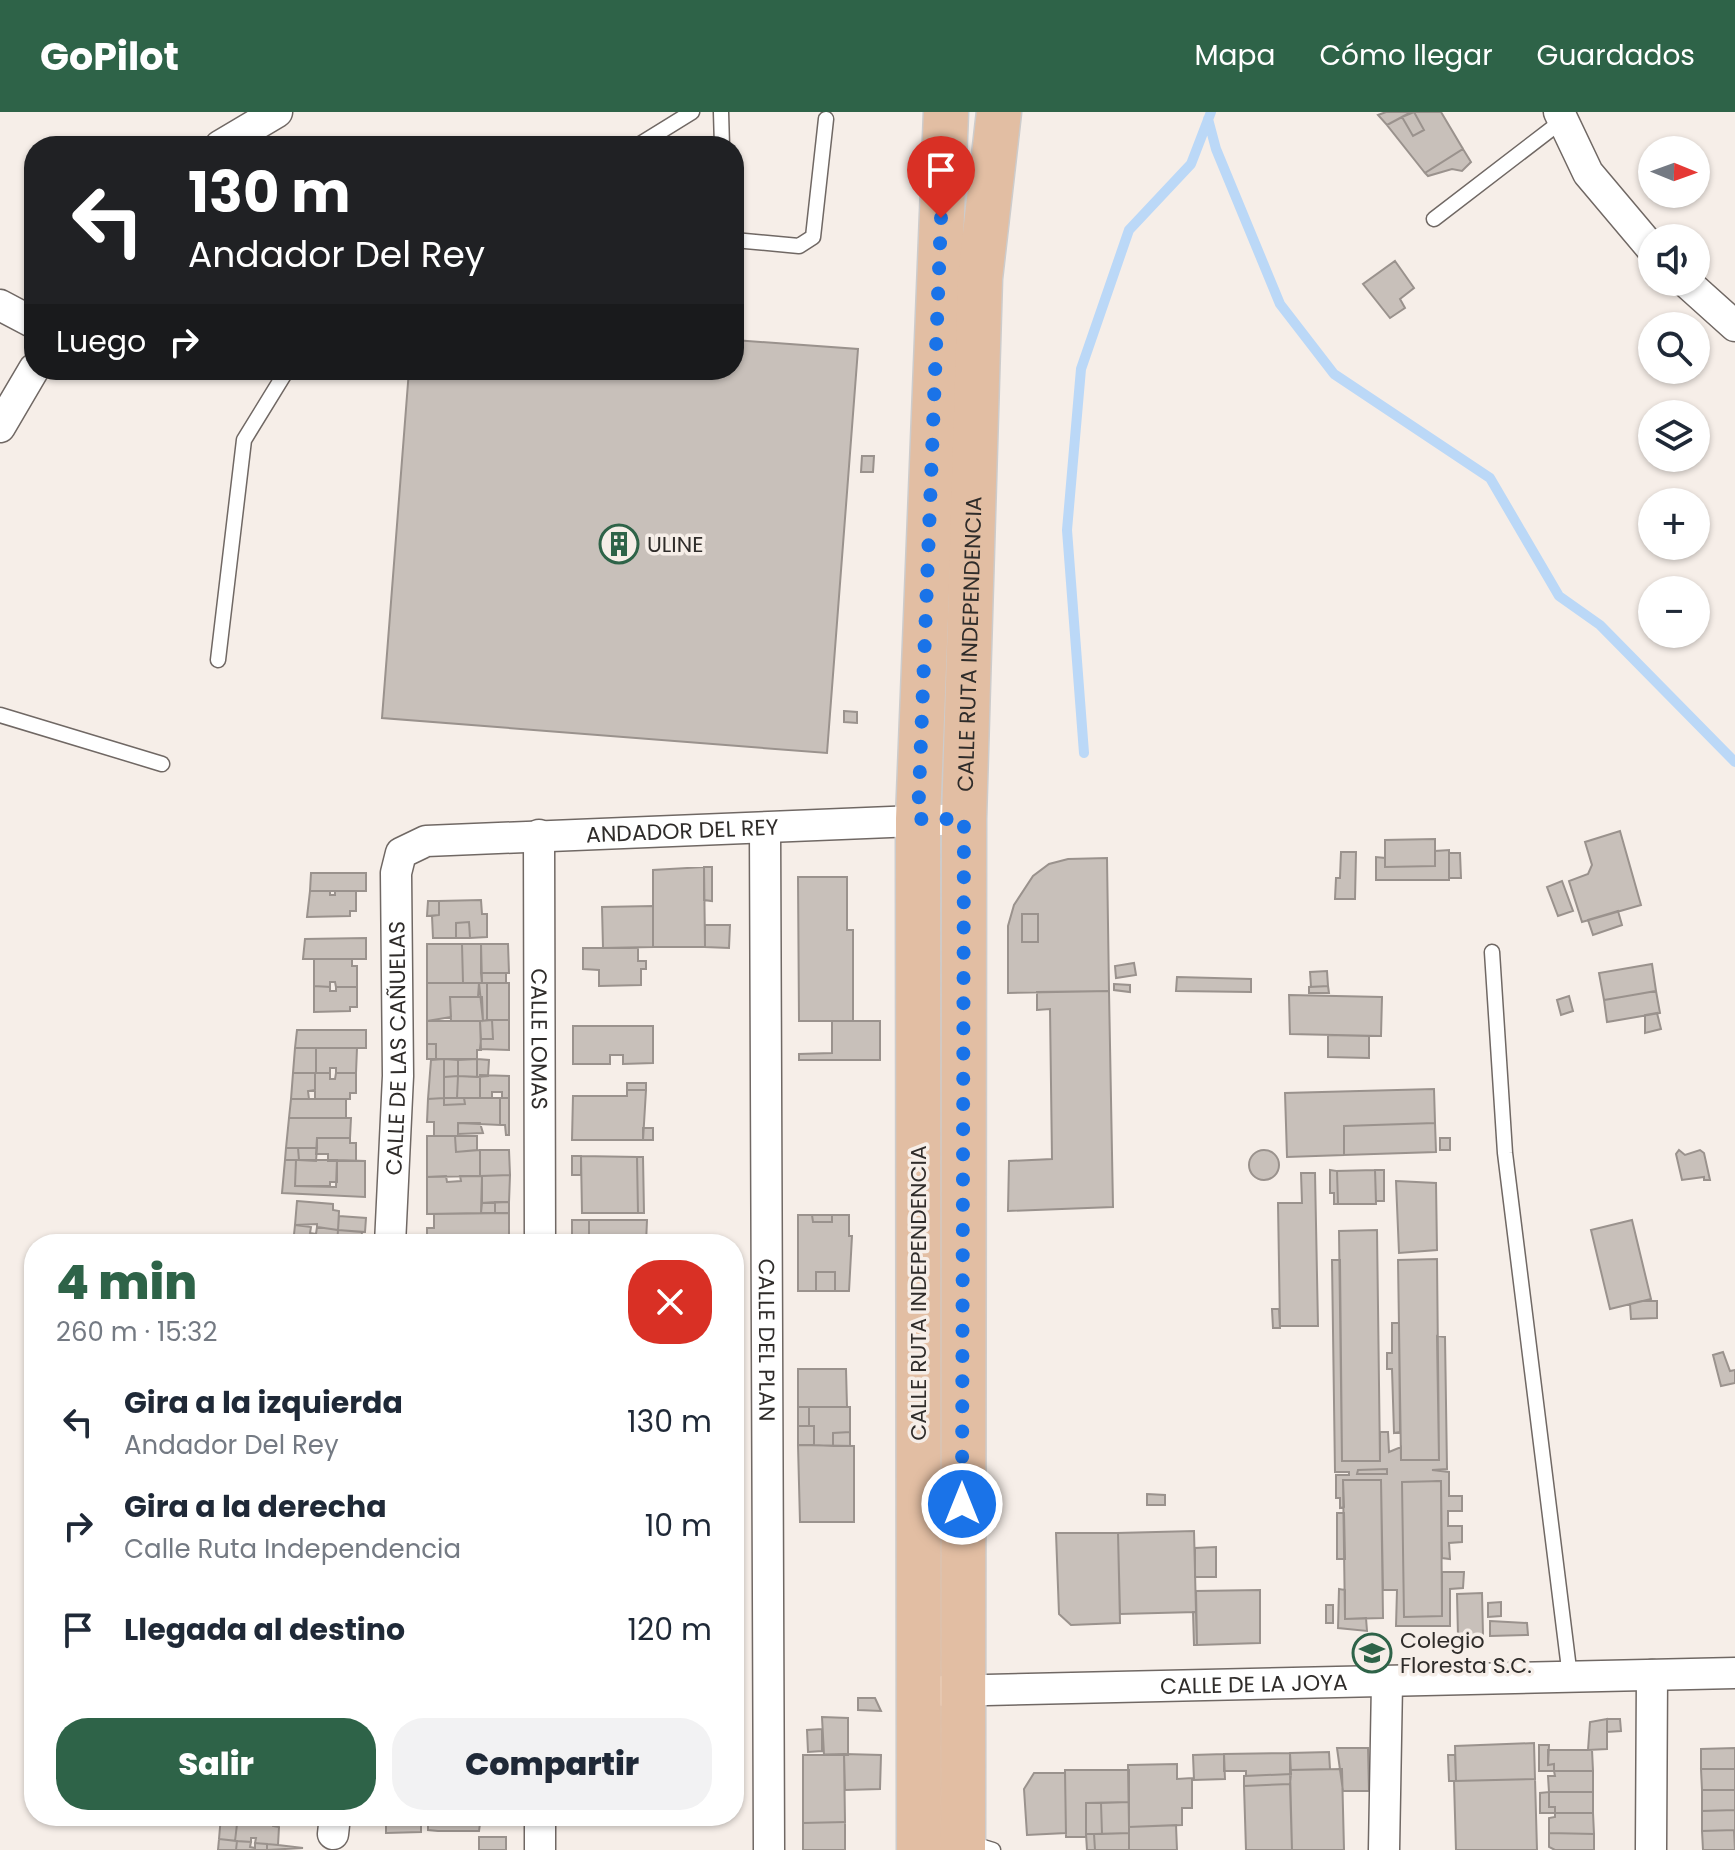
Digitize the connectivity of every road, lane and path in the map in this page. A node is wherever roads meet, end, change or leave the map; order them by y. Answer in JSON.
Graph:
{"nodes":[{"id":1,"x":277,"y":112,"type":"edge"},
{"id":2,"x":692,"y":112,"type":"edge"},
{"id":3,"x":721,"y":112,"type":"edge"},
{"id":4,"x":946,"y":112,"type":"edge"},
{"id":5,"x":999,"y":112,"type":"edge"},
{"id":6,"x":1561,"y":116,"type":"edge"},
{"id":7,"x":826,"y":119,"type":"dead end"},
{"id":8,"x":237,"y":136,"type":"edge"},
{"id":9,"x":653,"y":136,"type":"edge"},
{"id":10,"x":722,"y":136,"type":"edge"},
{"id":11,"x":1434,"y":219,"type":"dead end"},
{"id":12,"x":1638,"y":232,"type":"edge"},
{"id":13,"x":744,"y":241,"type":"edge"},
{"id":14,"x":1702,"y":296,"type":"edge"},
{"id":15,"x":0,"y":305,"type":"edge"},
{"id":16,"x":24,"y":318,"type":"edge"},
{"id":17,"x":1735,"y":326,"type":"edge"},
{"id":18,"x":28,"y":380,"type":"edge"},
{"id":19,"x":281,"y":380,"type":"edge"},
{"id":20,"x":0,"y":427,"type":"edge"},
{"id":21,"x":218,"y":660,"type":"dead end"},
{"id":22,"x":0,"y":715,"type":"edge"},
{"id":23,"x":162,"y":764,"type":"dead end"},
{"id":24,"x":918,"y":819,"type":"junction"},
{"id":25,"x":964,"y":819,"type":"junction"},
{"id":26,"x":765,"y":828,"type":"junction"},
{"id":27,"x":539,"y":835,"type":"junction"},
{"id":28,"x":401,"y":853,"type":"joint"},
{"id":29,"x":1492,"y":952,"type":"dead end"},
{"id":30,"x":390,"y":1234,"type":"edge"},
{"id":31,"x":540,"y":1234,"type":"edge"},
{"id":32,"x":1735,"y":1673,"type":"edge"},
{"id":33,"x":1652,"y":1675,"type":"junction"},
{"id":34,"x":1570,"y":1677,"type":"junction"},
{"id":35,"x":1387,"y":1683,"type":"junction"},
{"id":36,"x":961,"y":1691,"type":"junction"},
{"id":37,"x":918,"y":1692,"type":"junction"},
{"id":38,"x":540,"y":1826,"type":"edge"},
{"id":39,"x":948,"y":1842,"type":"edge"},
{"id":40,"x":540,"y":1850,"type":"edge"},
{"id":41,"x":769,"y":1850,"type":"edge"},
{"id":42,"x":1384,"y":1850,"type":"edge"},
{"id":43,"x":1651,"y":1850,"type":"edge"}],
"edges":[{"from":1,"to":8,"type":"street"},
{"from":2,"to":9,"type":"lane"},
{"from":3,"to":10,"type":"lane"},
{"from":4,"to":24,"type":"main road","name":"CALLE RUTA INDEPENDENCIA"},
{"from":5,"to":25,"type":"main road","name":"CALLE RUTA INDEPENDENCIA"},
{"from":6,"to":11,"type":"lane"},
{"from":6,"to":12,"type":"street"},
{"from":7,"to":13,"type":"lane"},
{"from":14,"to":17,"type":"street"},
{"from":15,"to":16,"type":"street"},
{"from":18,"to":20,"type":"street"},
{"from":19,"to":21,"type":"lane"},
{"from":22,"to":23,"type":"lane"},
{"from":24,"to":25,"type":"street","name":"ANDADOR DEL REY"},
{"from":24,"to":26,"type":"street","name":"ANDADOR DEL REY"},
{"from":24,"to":37,"type":"main road","name":"CALLE RUTA INDEPENDENCIA"},
{"from":25,"to":36,"type":"main road","name":"CALLE RUTA INDEPENDENCIA"},
{"from":26,"to":27,"type":"street","name":"ANDADOR DEL REY"},
{"from":26,"to":41,"type":"street","name":"CALLE DEL PLAN"},
{"from":27,"to":28,"type":"street","name":"ANDADOR DEL REY"},
{"from":27,"to":31,"type":"street","name":"CALLE LOMAS"},
{"from":28,"to":30,"type":"street","name":"CALLE DE LAS CAÑUELAS"},
{"from":29,"to":34,"type":"lane"},
{"from":32,"to":33,"type":"street","name":"CALLE DE LA JOYA"},
{"from":33,"to":34,"type":"street","name":"CALLE DE LA JOYA"},
{"from":33,"to":43,"type":"street"},
{"from":34,"to":35,"type":"street","name":"CALLE DE LA JOYA"},
{"from":35,"to":36,"type":"street","name":"CALLE DE LA JOYA"},
{"from":35,"to":42,"type":"street"},
{"from":36,"to":37,"type":"street","name":"CALLE DE LA JOYA"},
{"from":36,"to":39,"type":"main road","name":"CALLE RUTA INDEPENDENCIA"},
{"from":37,"to":39,"type":"main road","name":"CALLE RUTA INDEPENDENCIA"},
{"from":38,"to":40,"type":"street"}]}
